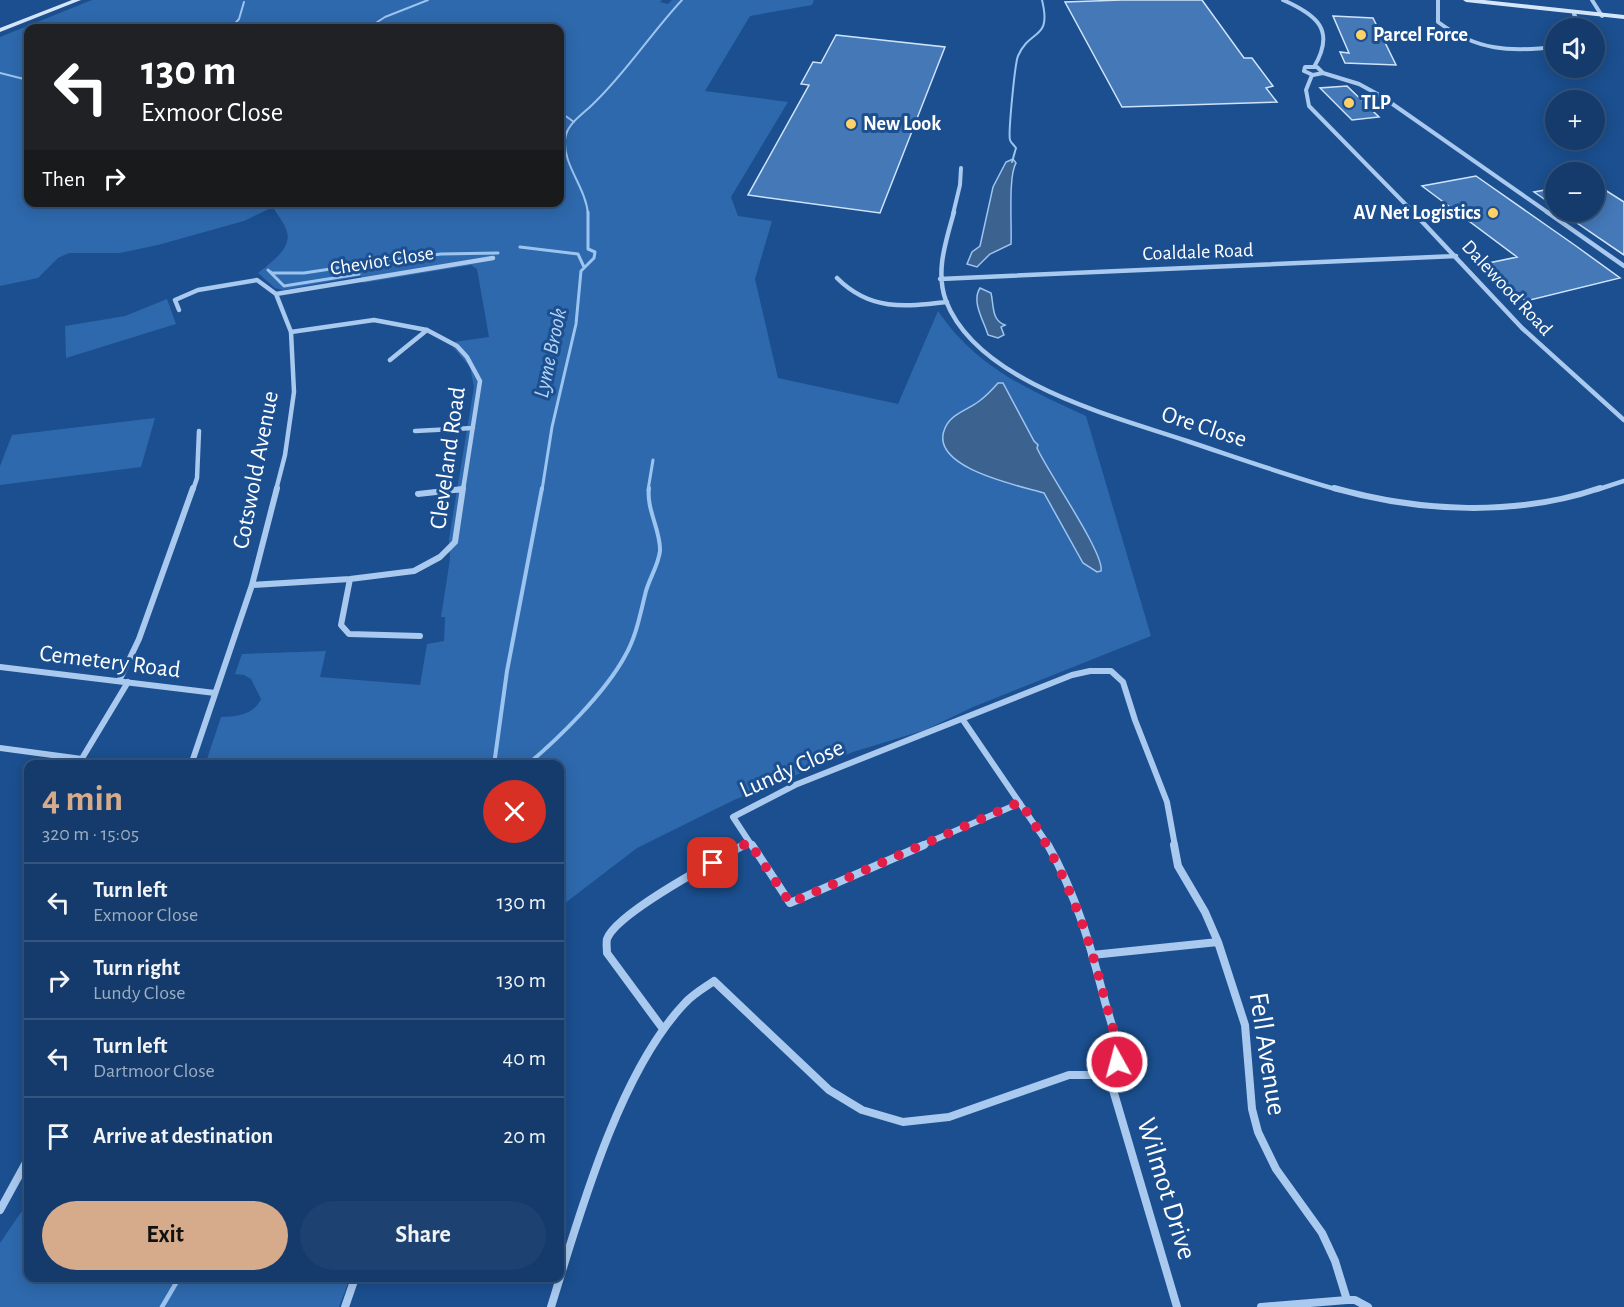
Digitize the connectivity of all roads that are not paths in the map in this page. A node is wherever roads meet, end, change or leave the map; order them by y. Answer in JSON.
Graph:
{"nodes":[{"id":1,"x":78,"y":0,"type":"edge"},
{"id":2,"x":1283,"y":0,"type":"edge"},
{"id":3,"x":1438,"y":0,"type":"edge"},
{"id":4,"x":1466,"y":0,"type":"edge"},
{"id":5,"x":1525,"y":0,"type":"edge"},
{"id":6,"x":1592,"y":0,"type":"edge"},
{"id":7,"x":1528,"y":8,"type":"junction"},
{"id":8,"x":1574,"y":14,"type":"junction"},
{"id":9,"x":1602,"y":16,"type":"junction"},
{"id":10,"x":1624,"y":17,"type":"edge"},
{"id":11,"x":1576,"y":18,"type":"edge"},
{"id":12,"x":0,"y":30,"type":"edge"},
{"id":13,"x":1545,"y":48,"type":"edge"},
{"id":14,"x":1314,"y":67,"type":"junction"},
{"id":15,"x":1323,"y":73,"type":"junction"},
{"id":16,"x":1312,"y":75,"type":"junction"},
{"id":17,"x":961,"y":168,"type":"dead end"},
{"id":18,"x":1456,"y":256,"type":"junction"},
{"id":19,"x":492,"y":258,"type":"dead end"},
{"id":20,"x":1624,"y":266,"type":"edge"},
{"id":21,"x":837,"y":278,"type":"dead end"},
{"id":22,"x":940,"y":279,"type":"junction"},
{"id":23,"x":276,"y":294,"type":"junction"},
{"id":24,"x":947,"y":302,"type":"junction"},
{"id":25,"x":179,"y":310,"type":"dead end"},
{"id":26,"x":427,"y":330,"type":"junction"},
{"id":27,"x":291,"y":332,"type":"junction"},
{"id":28,"x":390,"y":360,"type":"dead end"},
{"id":29,"x":1611,"y":407,"type":"junction"},
{"id":30,"x":1624,"y":414,"type":"edge"},
{"id":31,"x":1624,"y":420,"type":"edge"},
{"id":32,"x":473,"y":428,"type":"junction"},
{"id":33,"x":199,"y":430,"type":"dead end"},
{"id":34,"x":416,"y":431,"type":"dead end"},
{"id":35,"x":1623,"y":480,"type":"edge"},
{"id":36,"x":463,"y":489,"type":"junction"},
{"id":37,"x":418,"y":494,"type":"dead end"},
{"id":38,"x":350,"y":579,"type":"junction"},
{"id":39,"x":252,"y":585,"type":"junction"},
{"id":40,"x":420,"y":636,"type":"dead end"},
{"id":41,"x":0,"y":668,"type":"edge"},
{"id":42,"x":119,"y":681,"type":"junction"},
{"id":43,"x":128,"y":682,"type":"junction"},
{"id":44,"x":215,"y":693,"type":"junction"},
{"id":45,"x":963,"y":720,"type":"junction"},
{"id":46,"x":0,"y":748,"type":"edge"},
{"id":47,"x":69,"y":760,"type":"edge"},
{"id":48,"x":81,"y":760,"type":"edge"},
{"id":49,"x":193,"y":760,"type":"edge"},
{"id":50,"x":1020,"y":802,"type":"junction"},
{"id":51,"x":749,"y":842,"type":"junction"},
{"id":52,"x":1218,"y":942,"type":"junction"},
{"id":53,"x":1092,"y":955,"type":"junction"},
{"id":54,"x":663,"y":1029,"type":"junction"},
{"id":55,"x":1111,"y":1083,"type":"junction"},
{"id":56,"x":24,"y":1166,"type":"edge"},
{"id":57,"x":0,"y":1210,"type":"edge"},
{"id":58,"x":564,"y":1264,"type":"edge"},
{"id":59,"x":354,"y":1282,"type":"edge"},
{"id":60,"x":558,"y":1282,"type":"edge"},
{"id":61,"x":1347,"y":1300,"type":"junction"},
{"id":62,"x":345,"y":1307,"type":"edge"},
{"id":63,"x":551,"y":1307,"type":"edge"},
{"id":64,"x":1177,"y":1307,"type":"edge"},
{"id":65,"x":1261,"y":1307,"type":"edge"},
{"id":66,"x":1368,"y":1307,"type":"edge"}],
"edges":[{"from":1,"to":12,"type":"street"},
{"from":2,"to":14,"type":"street"},
{"from":3,"to":13,"type":"street"},
{"from":4,"to":7,"type":"street"},
{"from":5,"to":7,"type":"street"},
{"from":6,"to":9,"type":"street"},
{"from":7,"to":8,"type":"street"},
{"from":8,"to":9,"type":"street"},
{"from":8,"to":11,"type":"street"},
{"from":9,"to":10,"type":"street"},
{"from":14,"to":15,"type":"street"},
{"from":14,"to":16,"type":"street","name":"Dalewood Road"},
{"from":15,"to":16,"type":"street"},
{"from":15,"to":20,"type":"street"},
{"from":16,"to":18,"type":"street","name":"Dalewood Road"},
{"from":17,"to":22,"type":"street","name":"Ore Close"},
{"from":18,"to":22,"type":"street","name":"Coaldale Road"},
{"from":18,"to":29,"type":"street","name":"Dalewood Road"},
{"from":19,"to":23,"type":"street","name":"Cheviot Close"},
{"from":21,"to":24,"type":"street"},
{"from":22,"to":24,"type":"street","name":"Ore Close"},
{"from":23,"to":25,"type":"street"},
{"from":23,"to":27,"type":"street","name":"Cotswold Avenue"},
{"from":24,"to":35,"type":"street","name":"Ore Close"},
{"from":26,"to":27,"type":"street","name":"Cleveland Road"},
{"from":26,"to":28,"type":"street"},
{"from":26,"to":32,"type":"street","name":"Cleveland Road"},
{"from":27,"to":39,"type":"street","name":"Cotswold Avenue"},
{"from":29,"to":30,"type":"street","name":"Dalewood Road"},
{"from":29,"to":31,"type":"street","name":"Dalewood Road"},
{"from":32,"to":34,"type":"street"},
{"from":32,"to":36,"type":"street","name":"Cleveland Road"},
{"from":33,"to":42,"type":"street"},
{"from":36,"to":37,"type":"street"},
{"from":36,"to":38,"type":"street","name":"Cleveland Road"},
{"from":38,"to":39,"type":"street","name":"Cleveland Road"},
{"from":38,"to":40,"type":"street"},
{"from":39,"to":44,"type":"street","name":"Cotswold Avenue"},
{"from":41,"to":42,"type":"street","name":"Cemetery Road"},
{"from":42,"to":43,"type":"street","name":"Cemetery Road"},
{"from":43,"to":44,"type":"street","name":"Cemetery Road"},
{"from":43,"to":48,"type":"street"},
{"from":44,"to":49,"type":"street","name":"Cotswold Avenue"},
{"from":45,"to":50,"type":"street"},
{"from":45,"to":51,"type":"street","name":"Lundy Close"},
{"from":45,"to":52,"type":"street","name":"Fell Avenue"},
{"from":46,"to":47,"type":"street"},
{"from":50,"to":51,"type":"street","name":"Lundy Close"},
{"from":50,"to":53,"type":"street"},
{"from":51,"to":54,"type":"street"},
{"from":52,"to":53,"type":"street"},
{"from":52,"to":61,"type":"street","name":"Fell Avenue"},
{"from":53,"to":55,"type":"street"},
{"from":54,"to":55,"type":"street"},
{"from":54,"to":58,"type":"street"},
{"from":55,"to":64,"type":"street","name":"Wilmot Drive"},
{"from":56,"to":57,"type":"street"},
{"from":59,"to":62,"type":"street"},
{"from":60,"to":63,"type":"street"},
{"from":61,"to":65,"type":"street"},
{"from":61,"to":66,"type":"street"}]}
